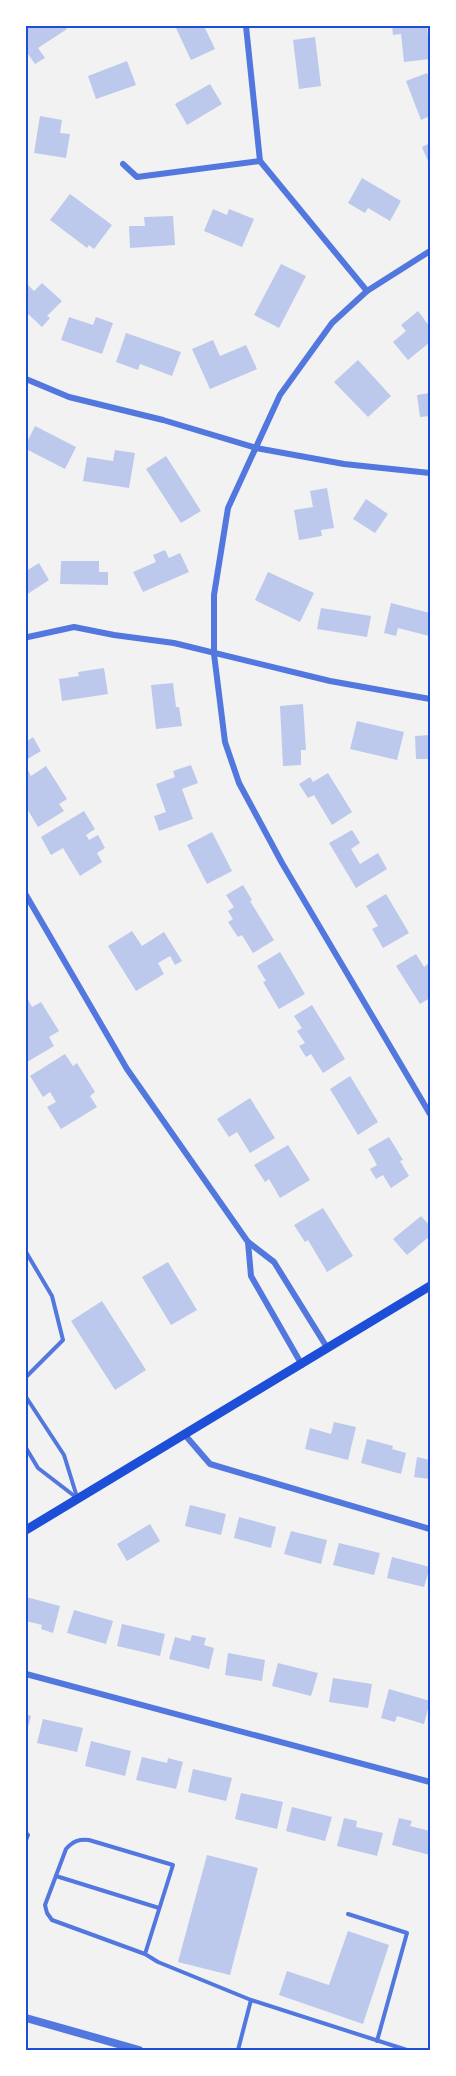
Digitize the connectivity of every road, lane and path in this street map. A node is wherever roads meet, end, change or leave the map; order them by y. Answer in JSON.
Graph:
{"nodes":[{"id":1,"x":246,"y":26,"type":"edge"},
{"id":2,"x":260,"y":161,"type":"junction"},
{"id":3,"x":123,"y":164,"type":"dead end"},
{"id":4,"x":430,"y":251,"type":"edge"},
{"id":5,"x":367,"y":291,"type":"junction"},
{"id":6,"x":26,"y":379,"type":"edge"},
{"id":7,"x":256,"y":448,"type":"junction"},
{"id":8,"x":430,"y":473,"type":"edge"},
{"id":9,"x":28,"y":637,"type":"dead end"},
{"id":10,"x":214,"y":654,"type":"junction"},
{"id":11,"x":430,"y":699,"type":"edge"},
{"id":12,"x":26,"y":894,"type":"edge"},
{"id":13,"x":430,"y":1114,"type":"edge"},
{"id":14,"x":248,"y":1242,"type":"junction"},
{"id":15,"x":26,"y":1252,"type":"edge"},
{"id":16,"x":430,"y":1286,"type":"edge"},
{"id":17,"x":328,"y":1349,"type":"junction"},
{"id":18,"x":302,"y":1365,"type":"junction"},
{"id":19,"x":26,"y":1377,"type":"edge"},
{"id":20,"x":26,"y":1397,"type":"edge"},
{"id":21,"x":185,"y":1435,"type":"junction"},
{"id":22,"x":26,"y":1448,"type":"edge"},
{"id":23,"x":78,"y":1498,"type":"junction"},
{"id":24,"x":430,"y":1529,"type":"edge"},
{"id":25,"x":26,"y":1530,"type":"edge"},
{"id":26,"x":26,"y":1674,"type":"edge"},
{"id":27,"x":430,"y":1782,"type":"edge"},
{"id":28,"x":26,"y":1833,"type":"edge"},
{"id":29,"x":26,"y":1840,"type":"edge"},
{"id":30,"x":56,"y":1876,"type":"junction"},
{"id":31,"x":159,"y":1908,"type":"junction"},
{"id":32,"x":348,"y":1914,"type":"dead end"},
{"id":33,"x":145,"y":1954,"type":"junction"},
{"id":34,"x":251,"y":2000,"type":"junction"},
{"id":35,"x":26,"y":2018,"type":"edge"},
{"id":36,"x":377,"y":2041,"type":"junction"},
{"id":37,"x":139,"y":2050,"type":"edge"},
{"id":38,"x":238,"y":2050,"type":"edge"},
{"id":39,"x":407,"y":2050,"type":"edge"}],
"edges":[{"from":1,"to":2,"type":"street"},
{"from":2,"to":3,"type":"street"},
{"from":2,"to":5,"type":"street"},
{"from":4,"to":5,"type":"street"},
{"from":5,"to":7,"type":"street"},
{"from":6,"to":7,"type":"street"},
{"from":7,"to":8,"type":"street"},
{"from":7,"to":10,"type":"street"},
{"from":9,"to":10,"type":"street"},
{"from":10,"to":11,"type":"street"},
{"from":10,"to":13,"type":"street"},
{"from":12,"to":14,"type":"street"},
{"from":14,"to":17,"type":"street"},
{"from":14,"to":18,"type":"street"},
{"from":15,"to":19,"type":"lane"},
{"from":16,"to":17,"type":"main road"},
{"from":17,"to":18,"type":"main road"},
{"from":18,"to":21,"type":"main road"},
{"from":20,"to":23,"type":"lane"},
{"from":21,"to":23,"type":"main road"},
{"from":21,"to":24,"type":"street"},
{"from":22,"to":23,"type":"lane"},
{"from":23,"to":25,"type":"main road"},
{"from":26,"to":27,"type":"street"},
{"from":28,"to":29,"type":"lane"},
{"from":30,"to":31,"type":"lane"},
{"from":30,"to":31,"type":"lane"},
{"from":30,"to":33,"type":"lane"},
{"from":31,"to":33,"type":"lane"},
{"from":32,"to":36,"type":"lane"},
{"from":33,"to":34,"type":"lane"},
{"from":34,"to":36,"type":"lane"},
{"from":34,"to":38,"type":"lane"},
{"from":35,"to":37,"type":"street"},
{"from":36,"to":39,"type":"lane"}]}
